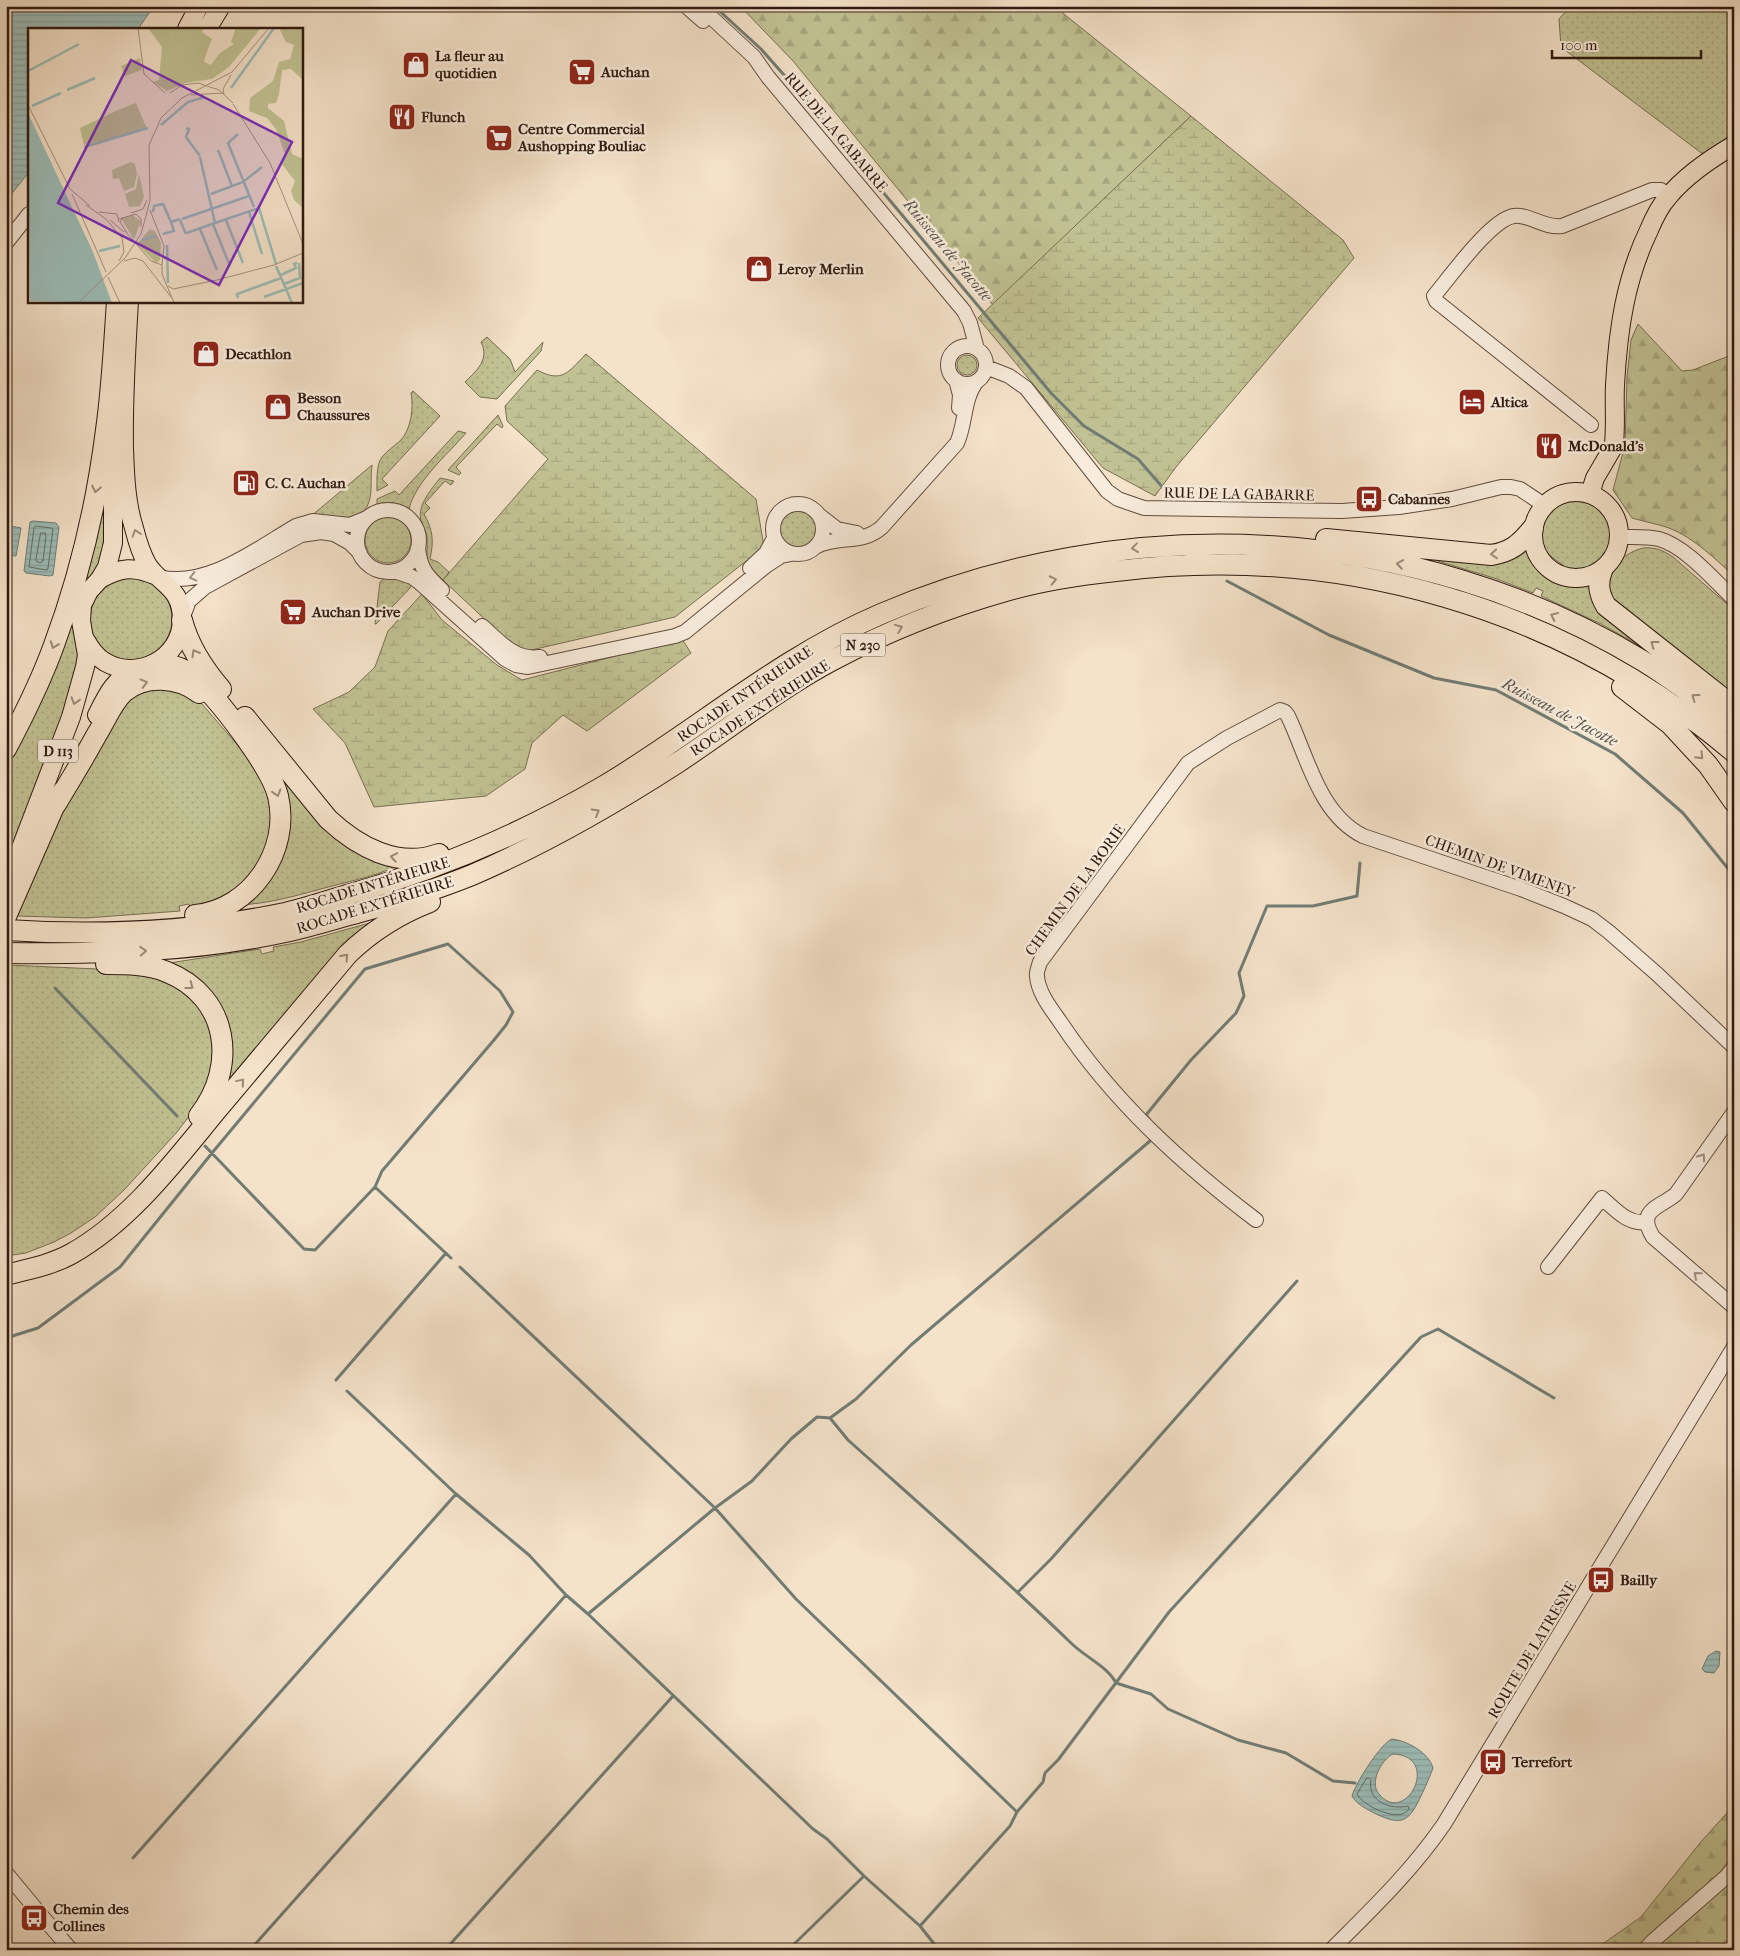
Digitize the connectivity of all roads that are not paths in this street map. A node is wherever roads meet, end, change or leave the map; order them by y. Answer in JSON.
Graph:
{"nodes":[{"id":1,"x":199,"y":6,"type":"edge"},
{"id":2,"x":221,"y":6,"type":"edge"},
{"id":3,"x":686,"y":6,"type":"edge"},
{"id":4,"x":699,"y":6,"type":"edge"},
{"id":5,"x":188,"y":28,"type":"edge"},
{"id":6,"x":208,"y":28,"type":"edge"},
{"id":7,"x":768,"y":77,"type":"junction"},
{"id":8,"x":1734,"y":145,"type":"edge"},
{"id":9,"x":1668,"y":196,"type":"junction"},
{"id":10,"x":28,"y":215,"type":"edge"},
{"id":11,"x":6,"y":243,"type":"edge"},
{"id":12,"x":118,"y":302,"type":"edge"},
{"id":13,"x":118,"y":302,"type":"edge"},
{"id":14,"x":129,"y":302,"type":"edge"},
{"id":15,"x":955,"y":302,"type":"junction"},
{"id":16,"x":977,"y":349,"type":"junction"},
{"id":17,"x":956,"y":350,"type":"junction"},
{"id":18,"x":986,"y":367,"type":"junction"},
{"id":19,"x":956,"y":380,"type":"junction"},
{"id":20,"x":977,"y":381,"type":"junction"},
{"id":21,"x":1591,"y":425,"type":"dead end"},
{"id":22,"x":1590,"y":494,"type":"junction"},
{"id":23,"x":1544,"y":505,"type":"junction"},
{"id":24,"x":819,"y":515,"type":"junction"},
{"id":25,"x":367,"y":518,"type":"junction"},
{"id":26,"x":1533,"y":528,"type":"junction"},
{"id":27,"x":1620,"y":537,"type":"junction"},
{"id":28,"x":774,"y":538,"type":"junction"},
{"id":29,"x":1158,"y":545,"type":"junction"},
{"id":30,"x":818,"y":546,"type":"junction"},
{"id":31,"x":418,"y":548,"type":"junction"},
{"id":32,"x":360,"y":553,"type":"junction"},
{"id":33,"x":791,"y":554,"type":"junction"},
{"id":34,"x":394,"y":571,"type":"junction"},
{"id":35,"x":1602,"y":571,"type":"junction"},
{"id":36,"x":159,"y":577,"type":"junction"},
{"id":37,"x":100,"y":579,"type":"junction"},
{"id":38,"x":1734,"y":599,"type":"edge"},
{"id":39,"x":182,"y":620,"type":"junction"},
{"id":40,"x":84,"y":637,"type":"junction"},
{"id":41,"x":1587,"y":654,"type":"junction"},
{"id":42,"x":144,"y":667,"type":"junction"},
{"id":43,"x":1734,"y":707,"type":"edge"},
{"id":44,"x":1280,"y":710,"type":"joint"},
{"id":45,"x":1734,"y":726,"type":"edge"},
{"id":46,"x":6,"y":748,"type":"edge"},
{"id":47,"x":1734,"y":752,"type":"edge"},
{"id":48,"x":261,"y":761,"type":"junction"},
{"id":49,"x":1734,"y":802,"type":"edge"},
{"id":50,"x":56,"y":804,"type":"junction"},
{"id":51,"x":557,"y":812,"type":"junction"},
{"id":52,"x":564,"y":830,"type":"junction"},
{"id":53,"x":22,"y":864,"type":"junction"},
{"id":54,"x":6,"y":887,"type":"edge"},
{"id":55,"x":11,"y":927,"type":"edge"},
{"id":56,"x":7,"y":953,"type":"edge"},
{"id":57,"x":1734,"y":1047,"type":"edge"},
{"id":58,"x":1734,"y":1112,"type":"edge"},
{"id":59,"x":1256,"y":1220,"type":"dead end"},
{"id":60,"x":1647,"y":1222,"type":"junction"},
{"id":61,"x":6,"y":1262,"type":"edge"},
{"id":62,"x":1548,"y":1267,"type":"dead end"},
{"id":63,"x":6,"y":1275,"type":"edge"},
{"id":64,"x":1734,"y":1308,"type":"edge"},
{"id":65,"x":1734,"y":1347,"type":"edge"},
{"id":66,"x":1734,"y":1867,"type":"edge"},
{"id":67,"x":6,"y":1873,"type":"edge"},
{"id":68,"x":71,"y":1950,"type":"edge"},
{"id":69,"x":1331,"y":1950,"type":"edge"},
{"id":70,"x":1645,"y":1950,"type":"edge"}],
"edges":[{"from":1,"to":5,"type":"main road"},
{"from":2,"to":6,"type":"main road"},
{"from":3,"to":7,"type":"street","name":"RUE DE LA GABARRE"},
{"from":4,"to":7,"type":"street","name":"RUE DE LA GABARRE"},
{"from":7,"to":15,"type":"street","name":"RUE DE LA GABARRE"},
{"from":8,"to":9,"type":"main road"},
{"from":9,"to":21,"type":"street"},
{"from":9,"to":22,"type":"main road"},
{"from":10,"to":11,"type":"street"},
{"from":12,"to":37,"type":"main road"},
{"from":13,"to":46,"type":"highway","one_way":true},
{"from":36,"to":14,"type":"main road","one_way":true},
{"from":15,"to":16,"type":"street","name":"RUE DE LA GABARRE"},
{"from":15,"to":17,"type":"street","name":"RUE DE LA GABARRE"},
{"from":16,"to":17,"type":"street"},
{"from":16,"to":18,"type":"street"},
{"from":17,"to":19,"type":"street"},
{"from":18,"to":20,"type":"street"},
{"from":18,"to":23,"type":"street","name":"RUE DE LA GABARRE"},
{"from":19,"to":20,"type":"street"},
{"from":19,"to":24,"type":"street"},
{"from":20,"to":30,"type":"street"},
{"from":22,"to":23,"type":"main road"},
{"from":22,"to":27,"type":"main road"},
{"from":23,"to":26,"type":"main road"},
{"from":24,"to":28,"type":"street"},
{"from":24,"to":30,"type":"street"},
{"from":25,"to":31,"type":"street"},
{"from":25,"to":32,"type":"street"},
{"from":25,"to":36,"type":"street","one_way":true},
{"from":26,"to":29,"type":"highway","one_way":true},
{"from":26,"to":35,"type":"main road"},
{"from":27,"to":35,"type":"main road"},
{"from":27,"to":38,"type":"street"},
{"from":28,"to":31,"type":"street"},
{"from":28,"to":33,"type":"street"},
{"from":45,"to":29,"type":"highway","name":"ROCADE INTÉRIEURE","number":"N 230","one_way":true},
{"from":29,"to":51,"type":"highway","name":"ROCADE INTÉRIEURE","number":"N 230","one_way":true},
{"from":30,"to":33,"type":"street"},
{"from":31,"to":34,"type":"street"},
{"from":32,"to":34,"type":"street"},
{"from":32,"to":39,"type":"street"},
{"from":33,"to":34,"type":"street"},
{"from":43,"to":35,"type":"highway","one_way":true},
{"from":36,"to":37,"type":"main road"},
{"from":36,"to":39,"type":"main road"},
{"from":37,"to":40,"type":"main road"},
{"from":39,"to":42,"type":"main road"},
{"from":51,"to":39,"type":"highway","one_way":true},
{"from":40,"to":42,"type":"main road"},
{"from":40,"to":53,"type":"main road","number":"D 113","one_way":true},
{"from":41,"to":47,"type":"highway","name":"ROCADE EXTÉRIEURE","number":"N 230"},
{"from":41,"to":49,"type":"highway","one_way":true},
{"from":52,"to":41,"type":"highway","name":"ROCADE EXTÉRIEURE","number":"N 230","one_way":true},
{"from":42,"to":48,"type":"highway"},
{"from":42,"to":50,"type":"main road","number":"D 113"},
{"from":44,"to":57,"type":"street","name":"CHEMIN DE VIMENEY"},
{"from":44,"to":59,"type":"street","name":"CHEMIN DE LA BORIE"},
{"from":50,"to":48,"type":"highway","one_way":true},
{"from":48,"to":55,"type":"highway","one_way":true},
{"from":50,"to":53,"type":"main road","number":"D 113"},
{"from":51,"to":55,"type":"highway","name":"ROCADE INTÉRIEURE","number":"N 230"},
{"from":56,"to":52,"type":"highway","name":"ROCADE EXTÉRIEURE","number":"N 230","one_way":true},
{"from":63,"to":52,"type":"highway","one_way":true},
{"from":53,"to":54,"type":"main road","number":"D 113"},
{"from":53,"to":55,"type":"main road","number":"D 113"},
{"from":56,"to":61,"type":"highway","one_way":true},
{"from":60,"to":58,"type":"street","one_way":true},
{"from":60,"to":62,"type":"street"},
{"from":64,"to":60,"type":"street","one_way":true},
{"from":65,"to":69,"type":"street","name":"ROUTE DE LATRESNE"},
{"from":66,"to":70,"type":"street"},
{"from":67,"to":68,"type":"street"}]}
